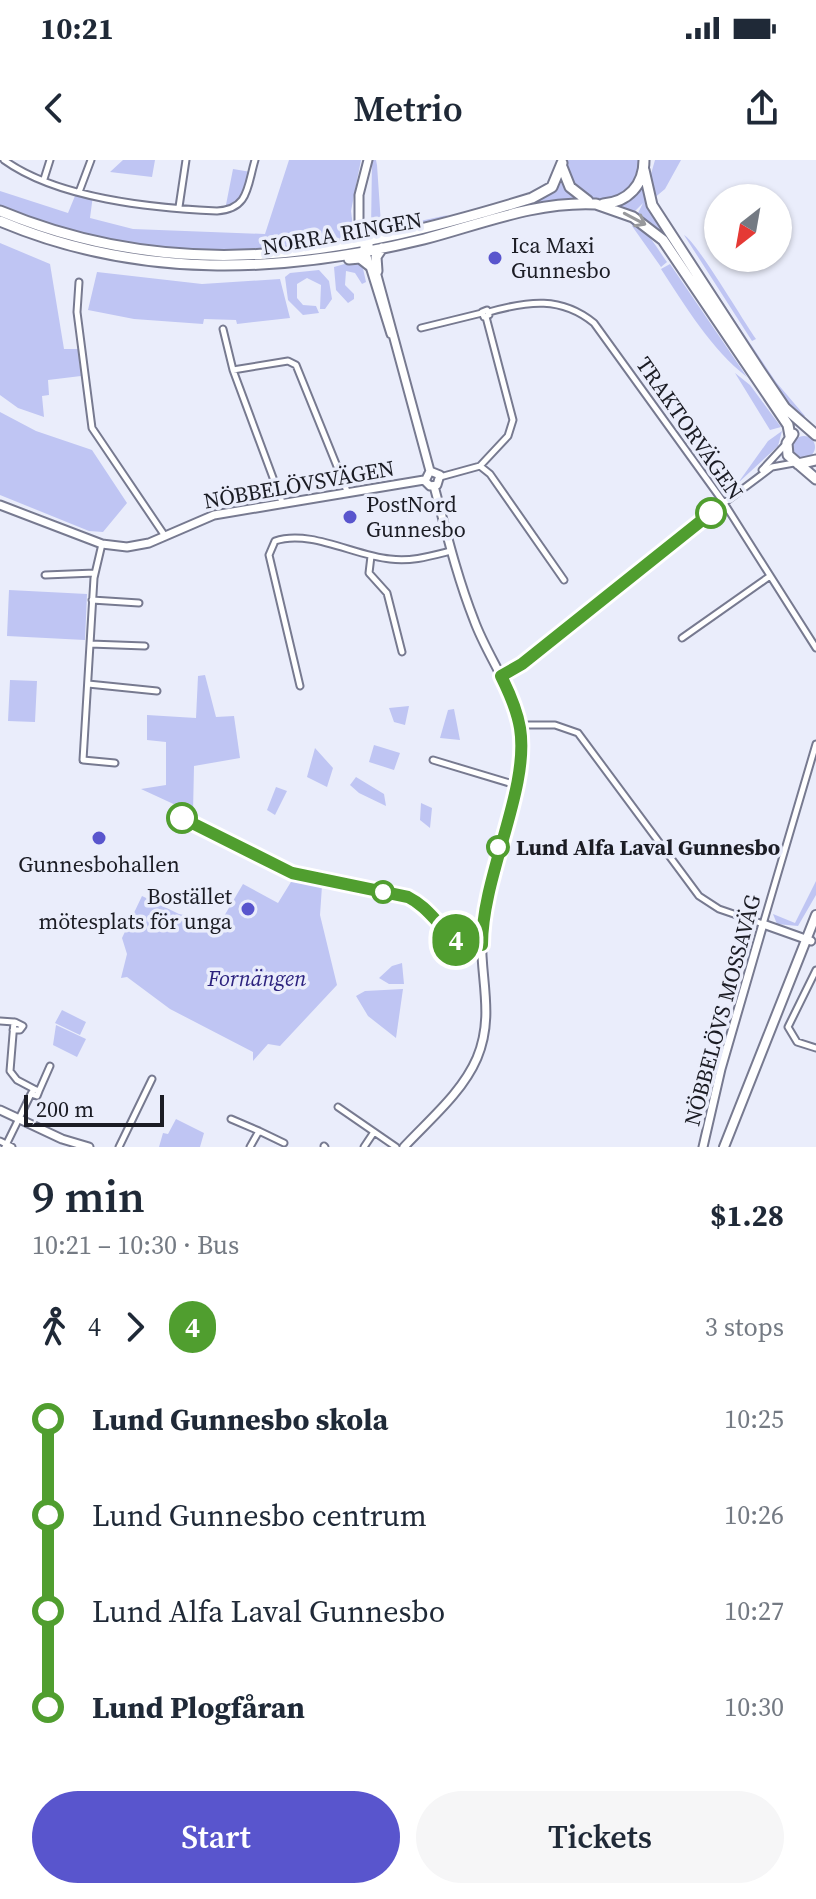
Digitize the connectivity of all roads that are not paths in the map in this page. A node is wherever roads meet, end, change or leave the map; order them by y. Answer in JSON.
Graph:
{"nodes":[{"id":1,"x":4,"y":160,"type":"edge"},
{"id":2,"x":50,"y":160,"type":"edge"},
{"id":3,"x":91,"y":160,"type":"edge"},
{"id":4,"x":186,"y":160,"type":"edge"},
{"id":5,"x":255,"y":160,"type":"edge"},
{"id":6,"x":368,"y":160,"type":"edge"},
{"id":7,"x":562,"y":162,"type":"edge"},
{"id":8,"x":646,"y":165,"type":"edge"},
{"id":9,"x":44,"y":179,"type":"junction"},
{"id":10,"x":79,"y":192,"type":"junction"},
{"id":11,"x":596,"y":204,"type":"junction"},
{"id":12,"x":179,"y":207,"type":"junction"},
{"id":13,"x":0,"y":211,"type":"edge"},
{"id":14,"x":0,"y":221,"type":"edge"},
{"id":15,"x":368,"y":246,"type":"junction"},
{"id":16,"x":327,"y":258,"type":"junction"},
{"id":17,"x":373,"y":268,"type":"junction"},
{"id":18,"x":79,"y":282,"type":"dead end"},
{"id":19,"x":485,"y":314,"type":"junction"},
{"id":20,"x":421,"y":328,"type":"dead end"},
{"id":21,"x":223,"y":329,"type":"dead end"},
{"id":22,"x":233,"y":370,"type":"junction"},
{"id":23,"x":814,"y":433,"type":"edge"},
{"id":24,"x":789,"y":438,"type":"junction"},
{"id":25,"x":816,"y":460,"type":"edge"},
{"id":26,"x":797,"y":463,"type":"junction"},
{"id":27,"x":480,"y":466,"type":"junction"},
{"id":28,"x":430,"y":471,"type":"junction"},
{"id":29,"x":440,"y":477,"type":"junction"},
{"id":30,"x":816,"y":479,"type":"edge"},
{"id":31,"x":424,"y":480,"type":"junction"},
{"id":32,"x":753,"y":480,"type":"junction"},
{"id":33,"x":434,"y":486,"type":"junction"},
{"id":34,"x":347,"y":491,"type":"junction"},
{"id":35,"x":282,"y":502,"type":"junction"},
{"id":36,"x":724,"y":503,"type":"junction"},
{"id":37,"x":0,"y":505,"type":"edge"},
{"id":38,"x":165,"y":536,"type":"junction"},
{"id":39,"x":102,"y":544,"type":"junction"},
{"id":40,"x":451,"y":551,"type":"junction"},
{"id":41,"x":371,"y":556,"type":"junction"},
{"id":42,"x":95,"y":573,"type":"junction"},
{"id":43,"x":45,"y":575,"type":"dead end"},
{"id":44,"x":770,"y":576,"type":"junction"},
{"id":45,"x":564,"y":580,"type":"dead end"},
{"id":46,"x":92,"y":600,"type":"junction"},
{"id":47,"x":139,"y":603,"type":"dead end"},
{"id":48,"x":682,"y":638,"type":"dead end"},
{"id":49,"x":90,"y":644,"type":"junction"},
{"id":50,"x":145,"y":646,"type":"dead end"},
{"id":51,"x":816,"y":648,"type":"edge"},
{"id":52,"x":402,"y":652,"type":"dead end"},
{"id":53,"x":88,"y":684,"type":"junction"},
{"id":54,"x":300,"y":686,"type":"dead end"},
{"id":55,"x":157,"y":691,"type":"dead end"},
{"id":56,"x":520,"y":725,"type":"junction"},
{"id":57,"x":816,"y":744,"type":"edge"},
{"id":58,"x":433,"y":760,"type":"dead end"},
{"id":59,"x":115,"y":763,"type":"dead end"},
{"id":60,"x":516,"y":785,"type":"junction"},
{"id":61,"x":261,"y":857,"type":"dead end"},
{"id":62,"x":816,"y":915,"type":"edge"},
{"id":63,"x":763,"y":924,"type":"junction"},
{"id":64,"x":816,"y":928,"type":"edge"},
{"id":65,"x":811,"y":941,"type":"edge"},
{"id":66,"x":482,"y":945,"type":"junction"},
{"id":67,"x":816,"y":970,"type":"edge"},
{"id":68,"x":0,"y":1021,"type":"edge"},
{"id":69,"x":816,"y":1048,"type":"edge"},
{"id":70,"x":50,"y":1066,"type":"dead end"},
{"id":71,"x":152,"y":1079,"type":"dead end"},
{"id":72,"x":35,"y":1091,"type":"junction"},
{"id":73,"x":338,"y":1107,"type":"dead end"},
{"id":74,"x":0,"y":1110,"type":"edge"},
{"id":75,"x":18,"y":1119,"type":"junction"},
{"id":76,"x":231,"y":1119,"type":"dead end"},
{"id":77,"x":259,"y":1131,"type":"junction"},
{"id":78,"x":374,"y":1132,"type":"junction"},
{"id":79,"x":284,"y":1143,"type":"dead end"},
{"id":80,"x":6,"y":1145,"type":"edge"},
{"id":81,"x":89,"y":1147,"type":"edge"},
{"id":82,"x":119,"y":1147,"type":"edge"},
{"id":83,"x":250,"y":1147,"type":"edge"},
{"id":84,"x":364,"y":1147,"type":"edge"},
{"id":85,"x":396,"y":1147,"type":"edge"},
{"id":86,"x":404,"y":1147,"type":"edge"},
{"id":87,"x":703,"y":1147,"type":"edge"},
{"id":88,"x":727,"y":1147,"type":"edge"}],
"edges":[{"from":1,"to":9,"type":"street"},
{"from":2,"to":9,"type":"street"},
{"from":3,"to":10,"type":"street"},
{"from":4,"to":12,"type":"street"},
{"from":5,"to":12,"type":"street"},
{"from":6,"to":15,"type":"street"},
{"from":7,"to":11,"type":"main road"},
{"from":7,"to":15,"type":"main road","name":"NORRA RINGEN"},
{"from":8,"to":11,"type":"main road"},
{"from":8,"to":23,"type":"main road"},
{"from":9,"to":10,"type":"street"},
{"from":10,"to":12,"type":"street"},
{"from":11,"to":15,"type":"main road","name":"NORRA RINGEN"},
{"from":11,"to":24,"type":"main road","one_way":true},
{"from":13,"to":15,"type":"main road","name":"NORRA RINGEN"},
{"from":14,"to":16,"type":"main road","name":"NORRA RINGEN"},
{"from":15,"to":16,"type":"main road","name":"NORRA RINGEN"},
{"from":15,"to":17,"type":"street"},
{"from":15,"to":17,"type":"main road"},
{"from":16,"to":17,"type":"main road"},
{"from":17,"to":28,"type":"street"},
{"from":18,"to":38,"type":"street"},
{"from":19,"to":20,"type":"street","name":"TRAKTORVÄGEN"},
{"from":19,"to":27,"type":"street"},
{"from":19,"to":36,"type":"street","name":"TRAKTORVÄGEN"},
{"from":21,"to":22,"type":"street"},
{"from":22,"to":34,"type":"street"},
{"from":22,"to":35,"type":"street"},
{"from":23,"to":24,"type":"main road"},
{"from":24,"to":26,"type":"main road"},
{"from":24,"to":32,"type":"street"},
{"from":25,"to":26,"type":"main road"},
{"from":26,"to":30,"type":"main road"},
{"from":26,"to":32,"type":"street"},
{"from":27,"to":29,"type":"street"},
{"from":27,"to":45,"type":"street"},
{"from":28,"to":29,"type":"street"},
{"from":28,"to":31,"type":"street"},
{"from":29,"to":33,"type":"street"},
{"from":31,"to":33,"type":"street"},
{"from":31,"to":34,"type":"street","name":"NÖBBELÖVSVÄGEN"},
{"from":32,"to":36,"type":"street"},
{"from":33,"to":40,"type":"street"},
{"from":34,"to":35,"type":"street","name":"NÖBBELÖVSVÄGEN"},
{"from":35,"to":38,"type":"street","name":"NÖBBELÖVSVÄGEN"},
{"from":36,"to":44,"type":"street","name":"TRAKTORVÄGEN"},
{"from":37,"to":39,"type":"street","name":"NÖBBELÖVSVÄGEN"},
{"from":38,"to":39,"type":"street","name":"NÖBBELÖVSVÄGEN"},
{"from":39,"to":42,"type":"street"},
{"from":40,"to":41,"type":"street"},
{"from":40,"to":56,"type":"street"},
{"from":41,"to":52,"type":"street"},
{"from":41,"to":54,"type":"street"},
{"from":42,"to":43,"type":"street"},
{"from":42,"to":46,"type":"street"},
{"from":44,"to":48,"type":"street"},
{"from":44,"to":51,"type":"street","name":"TRAKTORVÄGEN"},
{"from":46,"to":47,"type":"street"},
{"from":46,"to":49,"type":"street"},
{"from":49,"to":50,"type":"street"},
{"from":49,"to":53,"type":"street"},
{"from":53,"to":55,"type":"street"},
{"from":53,"to":59,"type":"street"},
{"from":56,"to":60,"type":"street"},
{"from":56,"to":63,"type":"street"},
{"from":57,"to":63,"type":"street","name":"NÖBBELÖVS MOSSAVÄG"},
{"from":58,"to":60,"type":"street"},
{"from":60,"to":66,"type":"street"},
{"from":61,"to":66,"type":"street"},
{"from":62,"to":65,"type":"main road"},
{"from":63,"to":65,"type":"street"},
{"from":63,"to":87,"type":"street","name":"NÖBBELÖVS MOSSAVÄG"},
{"from":64,"to":65,"type":"main road"},
{"from":65,"to":88,"type":"main road"},
{"from":66,"to":86,"type":"street"},
{"from":67,"to":69,"type":"street"},
{"from":68,"to":72,"type":"street"},
{"from":70,"to":72,"type":"street"},
{"from":71,"to":82,"type":"street"},
{"from":72,"to":75,"type":"street"},
{"from":73,"to":78,"type":"street"},
{"from":74,"to":75,"type":"street"},
{"from":75,"to":80,"type":"street"},
{"from":75,"to":81,"type":"street"},
{"from":76,"to":77,"type":"street"},
{"from":77,"to":79,"type":"street"},
{"from":77,"to":83,"type":"street"},
{"from":78,"to":84,"type":"street"},
{"from":78,"to":85,"type":"street"}]}
